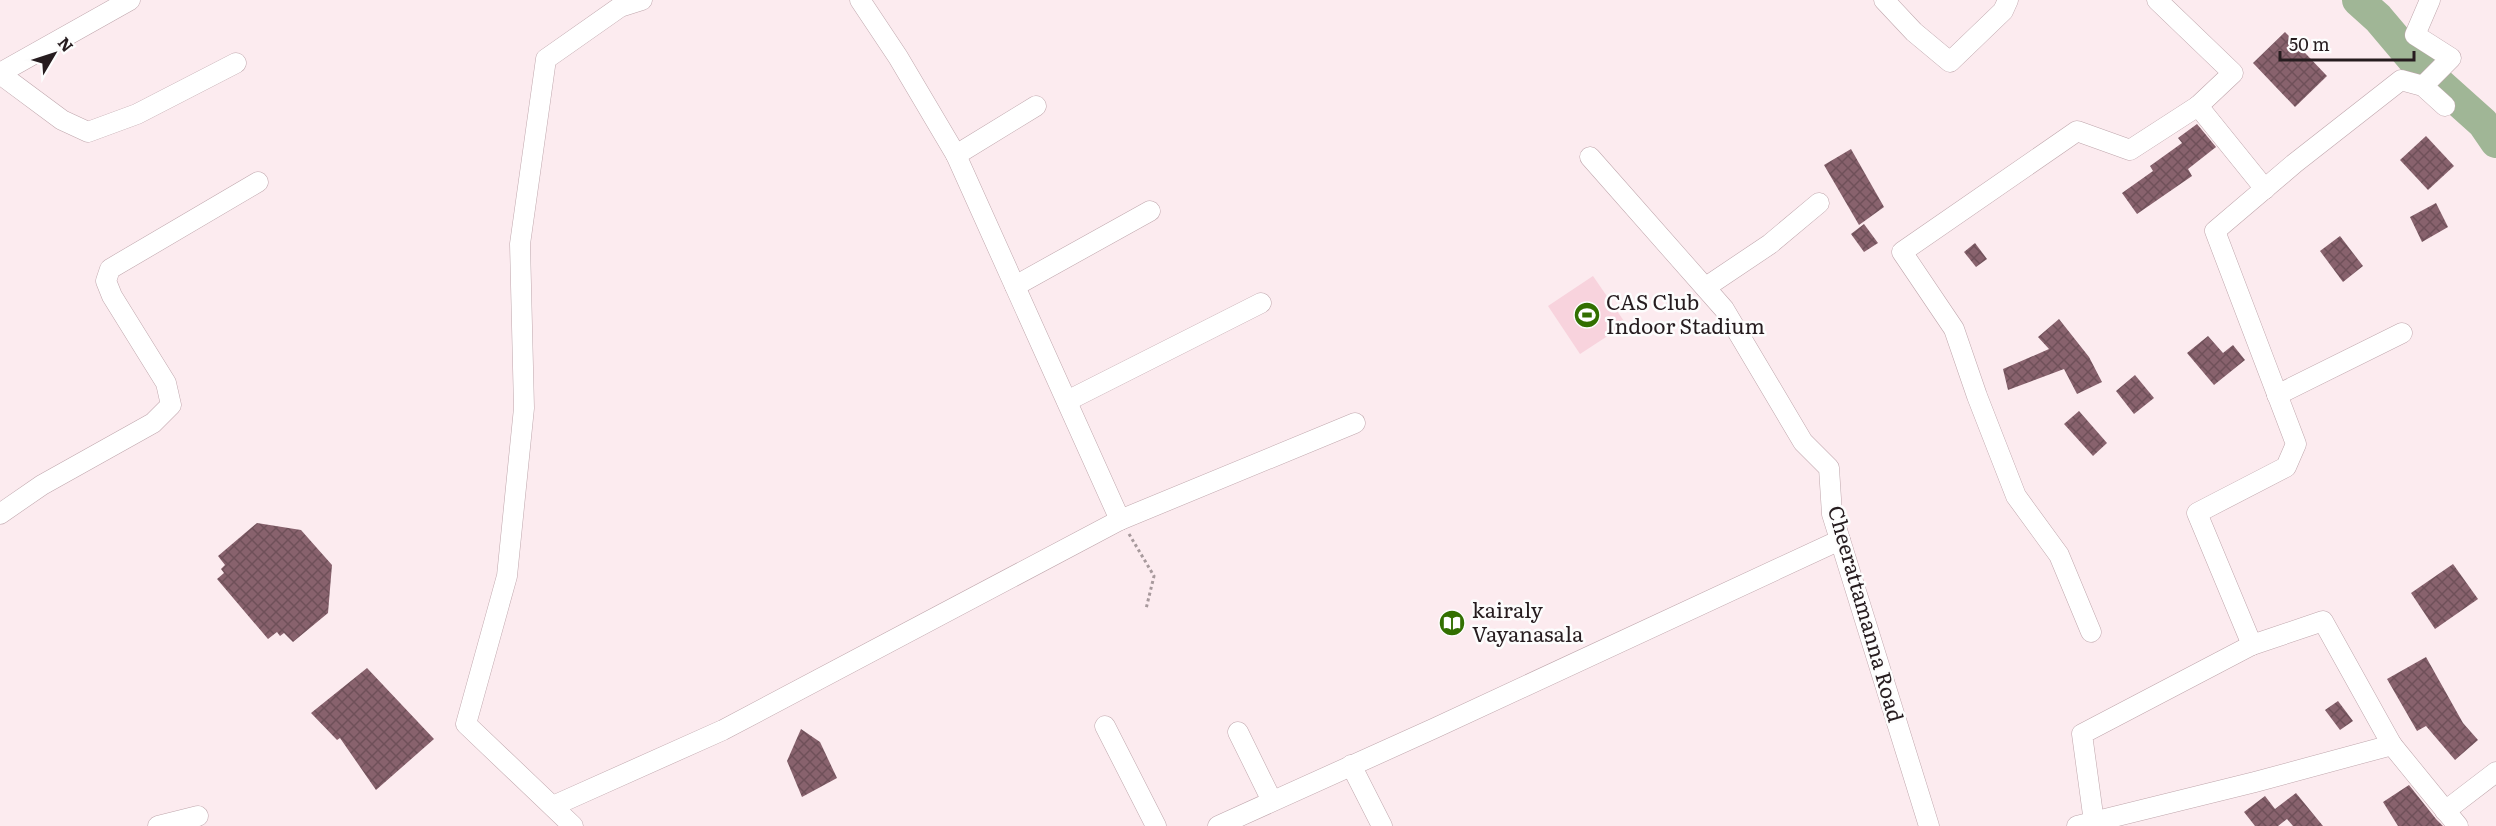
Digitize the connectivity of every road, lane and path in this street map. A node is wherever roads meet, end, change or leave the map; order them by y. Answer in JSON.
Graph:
{"nodes":[{"id":1,"x":130,"y":0,"type":"edge"},
{"id":2,"x":642,"y":0,"type":"edge"},
{"id":3,"x":860,"y":0,"type":"edge"},
{"id":4,"x":1884,"y":0,"type":"edge"},
{"id":5,"x":2008,"y":0,"type":"edge"},
{"id":6,"x":2157,"y":0,"type":"edge"},
{"id":7,"x":2430,"y":0,"type":"edge"},
{"id":8,"x":236,"y":63,"type":"dead end"},
{"id":9,"x":0,"y":73,"type":"edge"},
{"id":10,"x":2423,"y":86,"type":"junction"},
{"id":11,"x":1036,"y":106,"type":"dead end"},
{"id":12,"x":2198,"y":106,"type":"junction"},
{"id":13,"x":2445,"y":106,"type":"dead end"},
{"id":14,"x":956,"y":155,"type":"junction"},
{"id":15,"x":1590,"y":157,"type":"dead end"},
{"id":16,"x":258,"y":183,"type":"dead end"},
{"id":17,"x":2265,"y":189,"type":"junction"},
{"id":18,"x":1819,"y":203,"type":"dead end"},
{"id":19,"x":1149,"y":211,"type":"dead end"},
{"id":20,"x":1015,"y":286,"type":"junction"},
{"id":21,"x":1706,"y":287,"type":"junction"},
{"id":22,"x":1261,"y":303,"type":"dead end"},
{"id":23,"x":2402,"y":333,"type":"dead end"},
{"id":24,"x":2277,"y":395,"type":"junction"},
{"id":25,"x":1067,"y":401,"type":"junction"},
{"id":26,"x":1355,"y":423,"type":"dead end"},
{"id":27,"x":0,"y":514,"type":"edge"},
{"id":28,"x":1120,"y":520,"type":"junction"},
{"id":29,"x":1840,"y":540,"type":"junction"},
{"id":30,"x":1146,"y":609,"type":"dead end"},
{"id":31,"x":2091,"y":632,"type":"dead end"},
{"id":32,"x":2252,"y":645,"type":"junction"},
{"id":33,"x":1105,"y":726,"type":"dead end"},
{"id":34,"x":1238,"y":732,"type":"dead end"},
{"id":35,"x":2392,"y":745,"type":"junction"},
{"id":36,"x":1352,"y":765,"type":"junction"},
{"id":37,"x":2496,"y":772,"type":"edge"},
{"id":38,"x":1272,"y":801,"type":"junction"},
{"id":39,"x":553,"y":806,"type":"junction"},
{"id":40,"x":198,"y":816,"type":"dead end"},
{"id":41,"x":2452,"y":818,"type":"edge"},
{"id":42,"x":2085,"y":824,"type":"edge"},
{"id":43,"x":158,"y":826,"type":"edge"},
{"id":44,"x":573,"y":826,"type":"edge"},
{"id":45,"x":1155,"y":826,"type":"edge"},
{"id":46,"x":1218,"y":826,"type":"edge"},
{"id":47,"x":1382,"y":826,"type":"edge"},
{"id":48,"x":1929,"y":826,"type":"edge"}],
"edges":[{"from":1,"to":9,"type":"street"},
{"from":2,"to":39,"type":"street"},
{"from":3,"to":14,"type":"street"},
{"from":4,"to":5,"type":"street"},
{"from":6,"to":12,"type":"street"},
{"from":7,"to":10,"type":"street"},
{"from":8,"to":9,"type":"street"},
{"from":10,"to":13,"type":"street"},
{"from":10,"to":17,"type":"street"},
{"from":11,"to":14,"type":"street"},
{"from":12,"to":17,"type":"street"},
{"from":12,"to":31,"type":"street"},
{"from":14,"to":20,"type":"street"},
{"from":15,"to":21,"type":"street","name":"Cheerattamanna Road"},
{"from":16,"to":27,"type":"street"},
{"from":17,"to":24,"type":"street"},
{"from":18,"to":21,"type":"street"},
{"from":19,"to":20,"type":"street"},
{"from":20,"to":25,"type":"street"},
{"from":21,"to":29,"type":"street","name":"Cheerattamanna Road"},
{"from":22,"to":25,"type":"street"},
{"from":23,"to":24,"type":"street"},
{"from":24,"to":32,"type":"street"},
{"from":25,"to":28,"type":"street"},
{"from":26,"to":28,"type":"street"},
{"from":28,"to":30,"type":"path"},
{"from":28,"to":39,"type":"street"},
{"from":29,"to":36,"type":"street"},
{"from":29,"to":48,"type":"street","name":"Cheerattamanna Road"},
{"from":32,"to":35,"type":"street"},
{"from":32,"to":42,"type":"street"},
{"from":33,"to":45,"type":"street"},
{"from":34,"to":38,"type":"street"},
{"from":35,"to":41,"type":"street"},
{"from":35,"to":42,"type":"street"},
{"from":36,"to":38,"type":"street"},
{"from":36,"to":47,"type":"street"},
{"from":37,"to":41,"type":"street"},
{"from":38,"to":46,"type":"street"},
{"from":39,"to":44,"type":"street"},
{"from":40,"to":43,"type":"street"}]}
